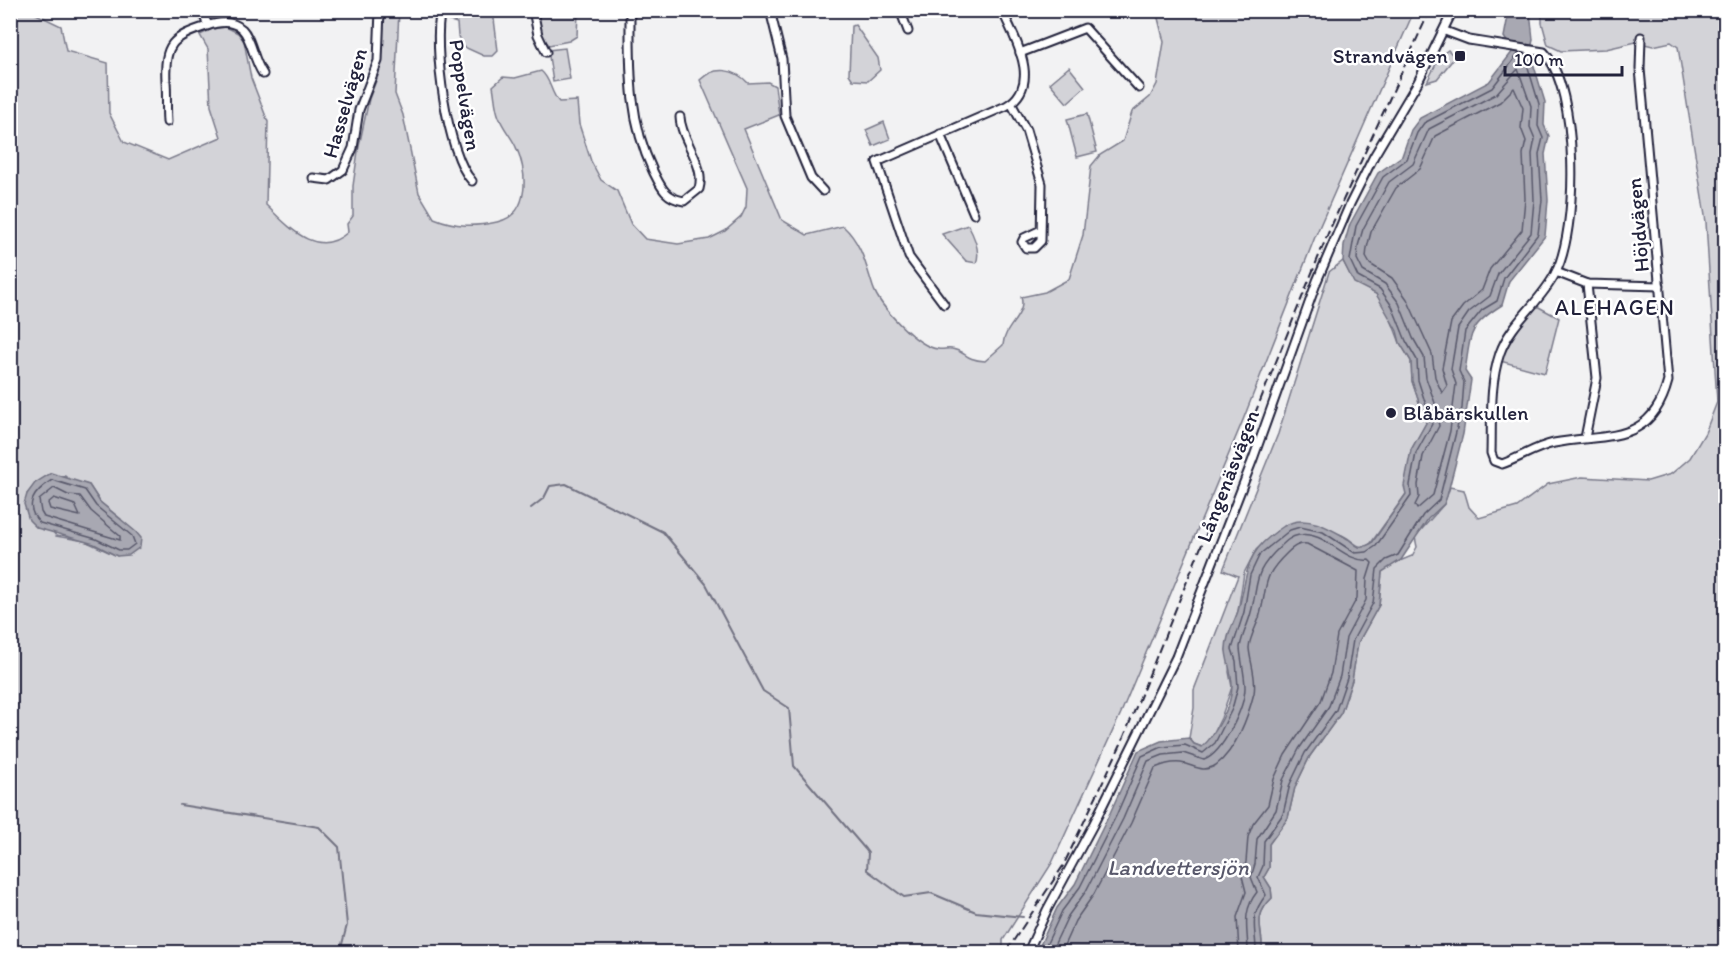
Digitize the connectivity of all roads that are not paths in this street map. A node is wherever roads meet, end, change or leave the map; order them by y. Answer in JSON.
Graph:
{"nodes":[{"id":1,"x":201,"y":10,"type":"edge"},
{"id":2,"x":380,"y":10,"type":"edge"},
{"id":3,"x":441,"y":10,"type":"edge"},
{"id":4,"x":533,"y":10,"type":"edge"},
{"id":5,"x":630,"y":10,"type":"edge"},
{"id":6,"x":770,"y":10,"type":"edge"},
{"id":7,"x":900,"y":10,"type":"edge"},
{"id":8,"x":1002,"y":10,"type":"edge"},
{"id":9,"x":1453,"y":10,"type":"edge"},
{"id":10,"x":208,"y":26,"type":"junction"},
{"id":11,"x":908,"y":31,"type":"dead end"},
{"id":12,"x":1445,"y":31,"type":"junction"},
{"id":13,"x":1641,"y":37,"type":"dead end"},
{"id":14,"x":546,"y":52,"type":"dead end"},
{"id":15,"x":1020,"y":53,"type":"junction"},
{"id":16,"x":263,"y":74,"type":"dead end"},
{"id":17,"x":1139,"y":88,"type":"dead end"},
{"id":18,"x":1011,"y":103,"type":"junction"},
{"id":19,"x":680,"y":117,"type":"dead end"},
{"id":20,"x":167,"y":122,"type":"dead end"},
{"id":21,"x":940,"y":134,"type":"junction"},
{"id":22,"x":313,"y":178,"type":"dead end"},
{"id":23,"x":472,"y":181,"type":"dead end"},
{"id":24,"x":824,"y":191,"type":"dead end"},
{"id":25,"x":974,"y":214,"type":"dead end"},
{"id":26,"x":1039,"y":231,"type":"dead end"},
{"id":27,"x":1556,"y":272,"type":"junction"},
{"id":28,"x":1587,"y":284,"type":"junction"},
{"id":29,"x":1660,"y":286,"type":"junction"},
{"id":30,"x":944,"y":304,"type":"dead end"},
{"id":31,"x":1585,"y":438,"type":"junction"},
{"id":32,"x":1028,"y":952,"type":"edge"}],
"edges":[{"from":1,"to":10,"type":"street"},
{"from":2,"to":22,"type":"street","name":"Hasselvägen"},
{"from":3,"to":23,"type":"street","name":"Poppelvägen"},
{"from":4,"to":14,"type":"street"},
{"from":5,"to":19,"type":"street"},
{"from":6,"to":24,"type":"street"},
{"from":7,"to":11,"type":"street"},
{"from":8,"to":15,"type":"street"},
{"from":9,"to":12,"type":"street","name":"Långenäsvägen"},
{"from":10,"to":16,"type":"street"},
{"from":10,"to":20,"type":"street"},
{"from":12,"to":27,"type":"street"},
{"from":12,"to":32,"type":"street","name":"Långenäsvägen"},
{"from":13,"to":29,"type":"street","name":"Höjdvägen"},
{"from":15,"to":17,"type":"street"},
{"from":15,"to":18,"type":"street"},
{"from":18,"to":21,"type":"street"},
{"from":18,"to":26,"type":"street"},
{"from":21,"to":25,"type":"street"},
{"from":21,"to":30,"type":"street"},
{"from":27,"to":28,"type":"street"},
{"from":27,"to":31,"type":"street","name":"Höjdvägen"},
{"from":28,"to":29,"type":"street"},
{"from":28,"to":31,"type":"street"},
{"from":29,"to":31,"type":"street","name":"Höjdvägen"}]}
